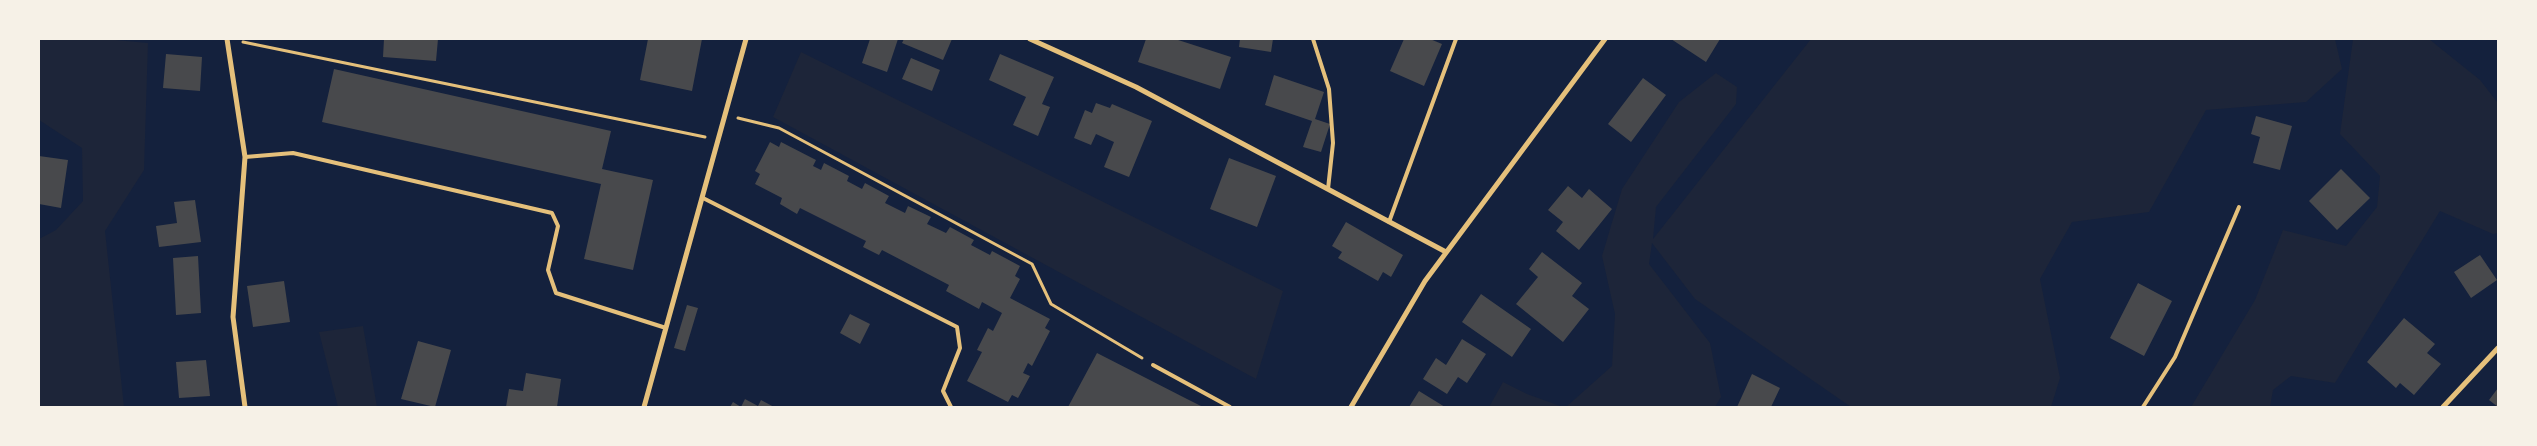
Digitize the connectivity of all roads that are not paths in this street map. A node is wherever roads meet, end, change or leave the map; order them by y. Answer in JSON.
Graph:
{"nodes":[{"id":1,"x":228,"y":39,"type":"edge"},
{"id":2,"x":746,"y":39,"type":"edge"},
{"id":3,"x":1030,"y":39,"type":"edge"},
{"id":4,"x":1313,"y":39,"type":"edge"},
{"id":5,"x":1456,"y":39,"type":"edge"},
{"id":6,"x":1605,"y":39,"type":"edge"},
{"id":7,"x":245,"y":157,"type":"junction"},
{"id":8,"x":1328,"y":190,"type":"junction"},
{"id":9,"x":703,"y":198,"type":"junction"},
{"id":10,"x":2239,"y":207,"type":"dead end"},
{"id":11,"x":1389,"y":222,"type":"junction"},
{"id":12,"x":1446,"y":252,"type":"junction"},
{"id":13,"x":666,"y":328,"type":"junction"},
{"id":14,"x":2498,"y":348,"type":"edge"},
{"id":15,"x":1153,"y":365,"type":"road end"},
{"id":16,"x":245,"y":407,"type":"edge"},
{"id":17,"x":644,"y":407,"type":"edge"},
{"id":18,"x":950,"y":407,"type":"edge"},
{"id":19,"x":1230,"y":407,"type":"edge"},
{"id":20,"x":1351,"y":407,"type":"edge"},
{"id":21,"x":2143,"y":407,"type":"edge"},
{"id":22,"x":2443,"y":407,"type":"edge"}],
"edges":[{"from":1,"to":7,"type":"street"},
{"from":2,"to":9,"type":"street"},
{"from":3,"to":8,"type":"street"},
{"from":4,"to":8,"type":"lane"},
{"from":5,"to":11,"type":"lane"},
{"from":6,"to":12,"type":"street"},
{"from":7,"to":13,"type":"lane"},
{"from":7,"to":16,"type":"street"},
{"from":8,"to":11,"type":"street"},
{"from":9,"to":13,"type":"street"},
{"from":9,"to":18,"type":"lane"},
{"from":10,"to":21,"type":"lane"},
{"from":11,"to":12,"type":"street"},
{"from":12,"to":20,"type":"street"},
{"from":13,"to":17,"type":"street"},
{"from":14,"to":22,"type":"street"},
{"from":15,"to":19,"type":"lane"}]}
